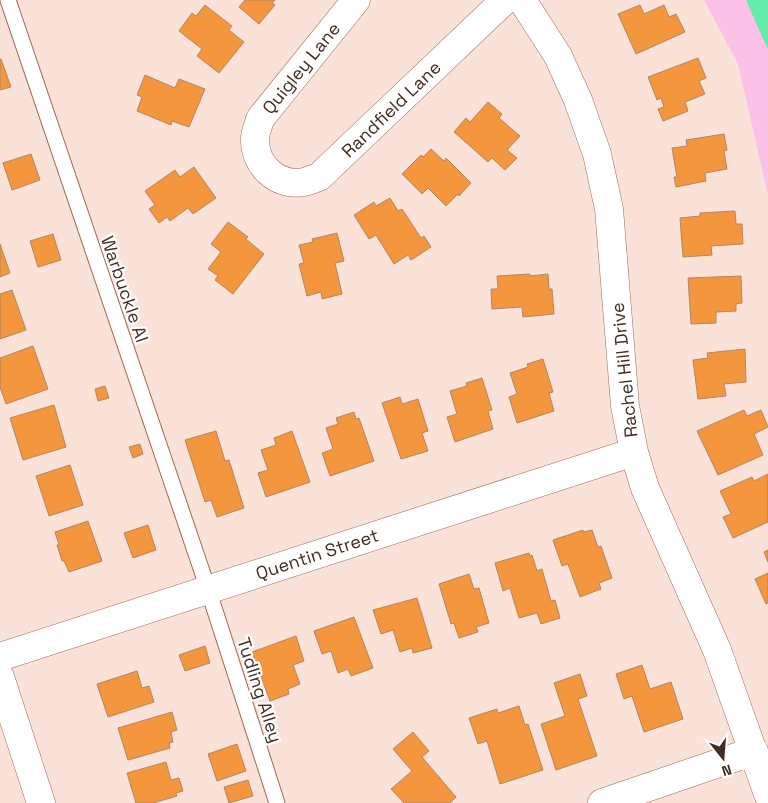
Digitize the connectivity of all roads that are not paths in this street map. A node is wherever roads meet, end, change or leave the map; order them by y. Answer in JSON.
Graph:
{"nodes":[{"id":1,"x":8,"y":0,"type":"edge"},
{"id":2,"x":356,"y":0,"type":"edge"},
{"id":3,"x":505,"y":0,"type":"edge"},
{"id":4,"x":522,"y":0,"type":"edge"},
{"id":5,"x":265,"y":168,"type":"joint"},
{"id":6,"x":634,"y":452,"type":"junction"},
{"id":7,"x":208,"y":589,"type":"junction"},
{"id":8,"x":0,"y":657,"type":"edge"},
{"id":9,"x":0,"y":678,"type":"edge"},
{"id":10,"x":754,"y":751,"type":"junction"},
{"id":11,"x":768,"y":794,"type":"edge"},
{"id":12,"x":41,"y":803,"type":"edge"},
{"id":13,"x":277,"y":803,"type":"edge"},
{"id":14,"x":602,"y":803,"type":"edge"}],
"edges":[{"from":1,"to":7,"type":"lane","name":"Warbuckle Al"},
{"from":2,"to":5,"type":"street","name":"Quigley Lane"},
{"from":3,"to":5,"type":"street","name":"Randfield Lane"},
{"from":4,"to":6,"type":"street","name":"Rachel Hill Drive"},
{"from":6,"to":7,"type":"street","name":"Quentin Street"},
{"from":6,"to":10,"type":"street","name":"Rachel Hill Drive"},
{"from":7,"to":8,"type":"street","name":"Quentin Street"},
{"from":7,"to":13,"type":"lane","name":"Tudling Alley"},
{"from":9,"to":12,"type":"street"},
{"from":10,"to":11,"type":"street","name":"Rachel Hill Drive"},
{"from":10,"to":14,"type":"street"}]}
